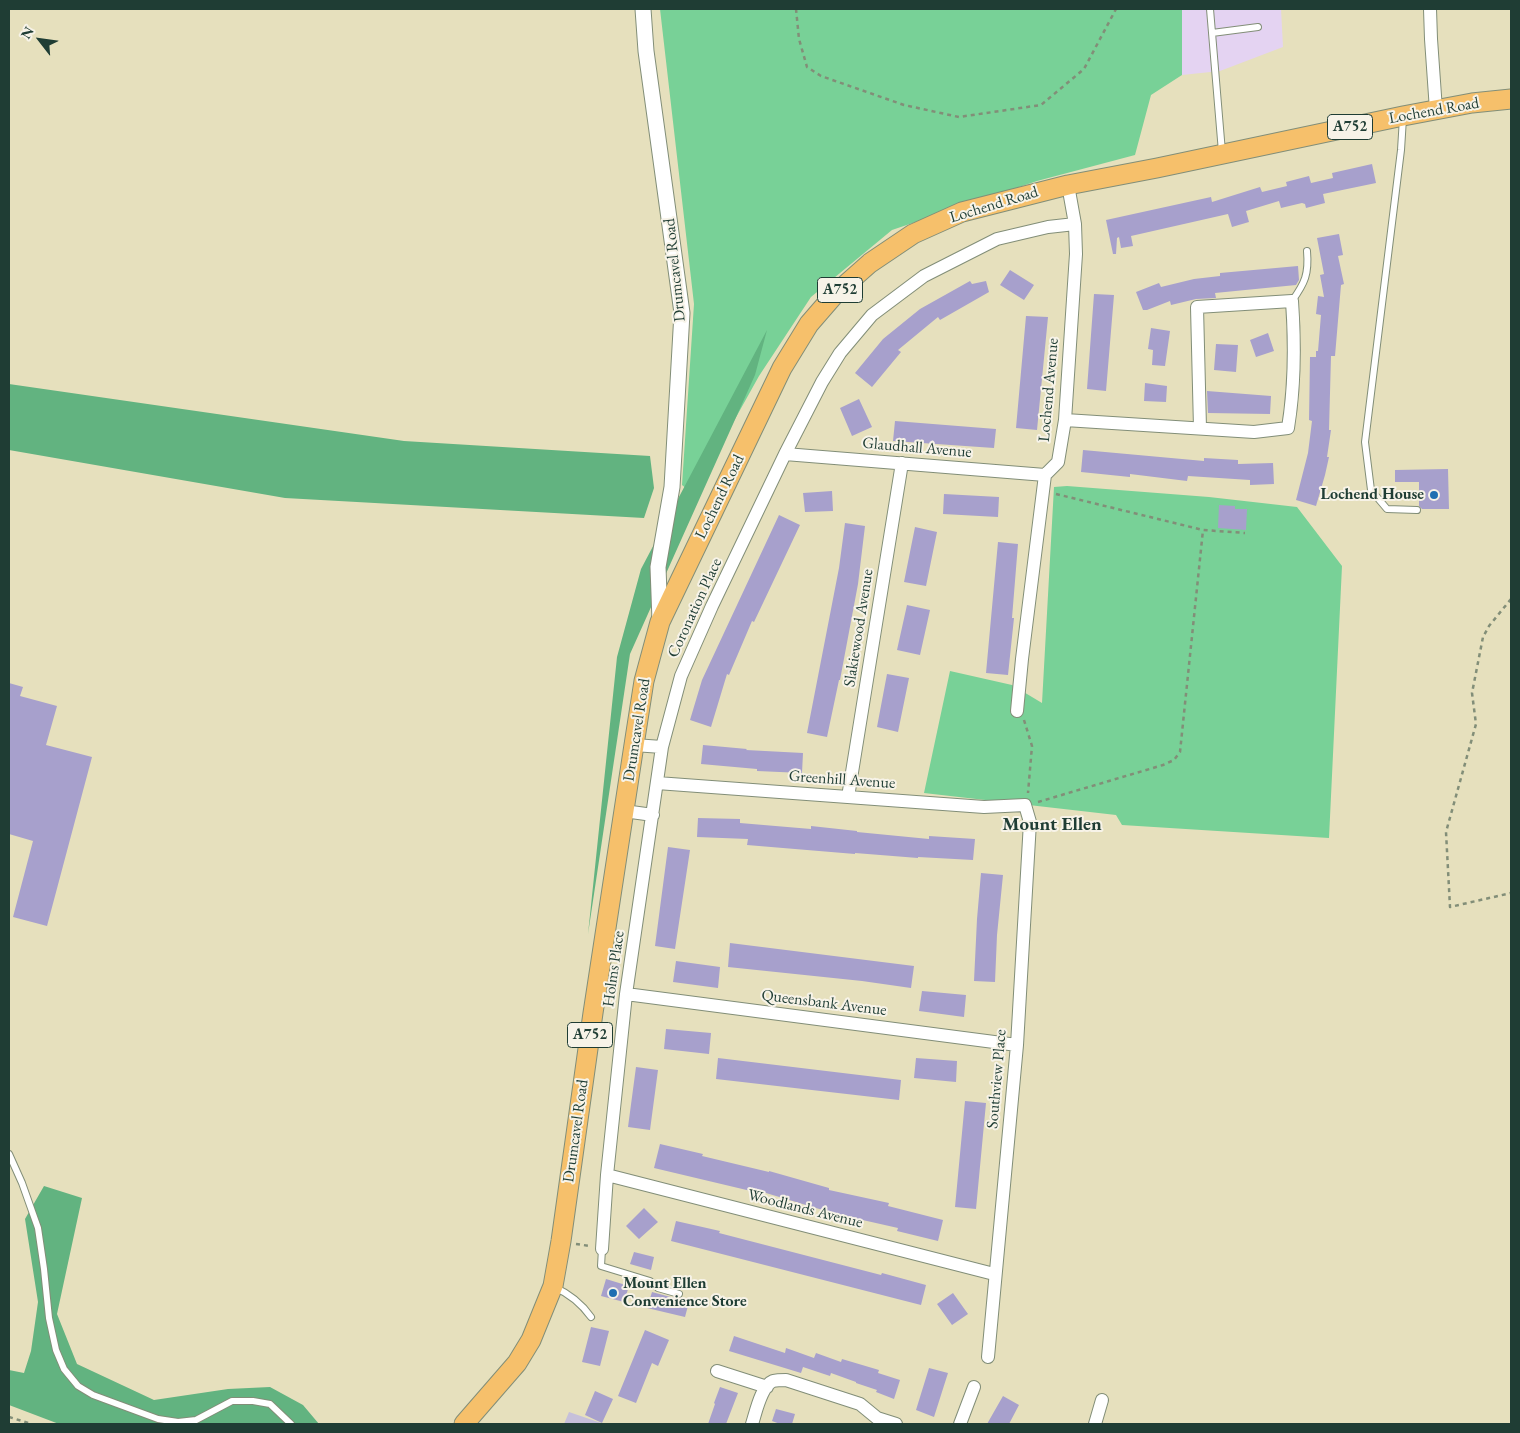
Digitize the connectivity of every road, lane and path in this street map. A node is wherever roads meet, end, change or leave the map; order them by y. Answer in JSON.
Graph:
{"nodes":[{"id":1,"x":643,"y":9,"type":"edge"},
{"id":2,"x":796,"y":9,"type":"edge"},
{"id":3,"x":1116,"y":9,"type":"edge"},
{"id":4,"x":1210,"y":9,"type":"edge"},
{"id":5,"x":1430,"y":9,"type":"edge"},
{"id":6,"x":1258,"y":26,"type":"dead end"},
{"id":7,"x":1212,"y":33,"type":"junction"},
{"id":8,"x":1511,"y":99,"type":"edge"},
{"id":9,"x":1436,"y":110,"type":"junction"},
{"id":10,"x":1403,"y":116,"type":"junction"},
{"id":11,"x":1222,"y":154,"type":"junction"},
{"id":12,"x":1068,"y":185,"type":"junction"},
{"id":13,"x":1075,"y":224,"type":"junction"},
{"id":14,"x":1307,"y":251,"type":"dead end"},
{"id":15,"x":1292,"y":300,"type":"junction"},
{"id":16,"x":1065,"y":420,"type":"junction"},
{"id":17,"x":1200,"y":428,"type":"junction"},
{"id":18,"x":786,"y":454,"type":"junction"},
{"id":19,"x":902,"y":463,"type":"junction"},
{"id":20,"x":1044,"y":482,"type":"junction"},
{"id":21,"x":1416,"y":510,"type":"dead end"},
{"id":22,"x":1203,"y":530,"type":"junction"},
{"id":23,"x":1245,"y":533,"type":"dead end"},
{"id":24,"x":1511,"y":599,"type":"edge"},
{"id":25,"x":660,"y":622,"type":"junction"},
{"id":26,"x":1017,"y":711,"type":"joint"},
{"id":27,"x":634,"y":745,"type":"junction"},
{"id":28,"x":662,"y":747,"type":"junction"},
{"id":29,"x":657,"y":783,"type":"junction"},
{"id":30,"x":848,"y":797,"type":"junction"},
{"id":31,"x":1025,"y":805,"type":"junction"},
{"id":32,"x":624,"y":811,"type":"junction"},
{"id":33,"x":653,"y":815,"type":"junction"},
{"id":34,"x":1511,"y":893,"type":"edge"},
{"id":35,"x":626,"y":994,"type":"junction"},
{"id":36,"x":1017,"y":1045,"type":"junction"},
{"id":37,"x":9,"y":1154,"type":"edge"},
{"id":38,"x":607,"y":1175,"type":"junction"},
{"id":39,"x":561,"y":1241,"type":"junction"},
{"id":40,"x":602,"y":1249,"type":"junction"},
{"id":41,"x":994,"y":1274,"type":"junction"},
{"id":42,"x":553,"y":1286,"type":"junction"},
{"id":43,"x":680,"y":1294,"type":"dead end"},
{"id":44,"x":591,"y":1317,"type":"dead end"},
{"id":45,"x":988,"y":1357,"type":"dead end"},
{"id":46,"x":717,"y":1371,"type":"dead end"},
{"id":47,"x":767,"y":1386,"type":"junction"},
{"id":48,"x":974,"y":1386,"type":"dead end"},
{"id":49,"x":1102,"y":1400,"type":"dead end"},
{"id":50,"x":9,"y":1417,"type":"edge"},
{"id":51,"x":469,"y":1422,"type":"edge"},
{"id":52,"x":32,"y":1424,"type":"edge"},
{"id":53,"x":291,"y":1424,"type":"edge"},
{"id":54,"x":752,"y":1424,"type":"edge"},
{"id":55,"x":896,"y":1424,"type":"edge"},
{"id":56,"x":960,"y":1424,"type":"edge"},
{"id":57,"x":1095,"y":1424,"type":"edge"}],
"edges":[{"from":1,"to":25,"type":"street","name":"Drumcavel Road"},
{"from":2,"to":3,"type":"path"},
{"from":4,"to":7,"type":"lane"},
{"from":5,"to":9,"type":"street"},
{"from":6,"to":7,"type":"lane"},
{"from":7,"to":11,"type":"lane"},
{"from":8,"to":9,"type":"main road","name":"Lochend Road","number":"A752"},
{"from":9,"to":10,"type":"main road","name":"Lochend Road","number":"A752"},
{"from":10,"to":11,"type":"main road","name":"Lochend Road","number":"A752"},
{"from":10,"to":21,"type":"lane"},
{"from":11,"to":12,"type":"main road","name":"Lochend Road","number":"A752"},
{"from":12,"to":13,"type":"street","name":"Lochend Avenue"},
{"from":12,"to":25,"type":"main road","name":"Lochend Road","number":"A752"},
{"from":13,"to":16,"type":"street","name":"Lochend Avenue"},
{"from":13,"to":18,"type":"street","name":"Coronation Place"},
{"from":14,"to":15,"type":"lane"},
{"from":15,"to":17,"type":"street"},
{"from":15,"to":17,"type":"street"},
{"from":16,"to":17,"type":"street"},
{"from":16,"to":20,"type":"street","name":"Lochend Avenue"},
{"from":18,"to":19,"type":"street","name":"Glaudhall Avenue"},
{"from":18,"to":28,"type":"street","name":"Coronation Place"},
{"from":19,"to":20,"type":"street","name":"Glaudhall Avenue"},
{"from":19,"to":30,"type":"street","name":"Slakiewood Avenue"},
{"from":20,"to":22,"type":"path"},
{"from":20,"to":26,"type":"street","name":"Lochend Avenue"},
{"from":22,"to":23,"type":"path"},
{"from":22,"to":31,"type":"path"},
{"from":24,"to":34,"type":"path"},
{"from":25,"to":27,"type":"main road","name":"Drumcavel Road","number":"A752"},
{"from":26,"to":31,"type":"path"},
{"from":27,"to":28,"type":"street"},
{"from":27,"to":32,"type":"main road","name":"Drumcavel Road","number":"A752"},
{"from":28,"to":29,"type":"street","name":"Coronation Place"},
{"from":29,"to":30,"type":"street","name":"Greenhill Avenue"},
{"from":29,"to":33,"type":"street","name":"Holms Place"},
{"from":30,"to":31,"type":"street","name":"Greenhill Avenue"},
{"from":31,"to":36,"type":"street","name":"Southview Place"},
{"from":32,"to":33,"type":"street"},
{"from":32,"to":39,"type":"main road","name":"Drumcavel Road","number":"A752"},
{"from":33,"to":35,"type":"street","name":"Holms Place"},
{"from":35,"to":36,"type":"street","name":"Queensbank Avenue"},
{"from":35,"to":38,"type":"street","name":"Holms Place"},
{"from":36,"to":41,"type":"street","name":"Southview Place"},
{"from":37,"to":53,"type":"lane"},
{"from":38,"to":40,"type":"street","name":"Holms Place"},
{"from":38,"to":41,"type":"street","name":"Woodlands Avenue"},
{"from":39,"to":40,"type":"path"},
{"from":39,"to":42,"type":"main road","name":"Drumcavel Road","number":"A752"},
{"from":40,"to":43,"type":"lane"},
{"from":41,"to":45,"type":"street","name":"Southview Place"},
{"from":42,"to":44,"type":"lane"},
{"from":42,"to":51,"type":"main road","name":"Drumcavel Road","number":"A752"},
{"from":46,"to":47,"type":"street"},
{"from":47,"to":54,"type":"street"},
{"from":47,"to":55,"type":"street"},
{"from":48,"to":56,"type":"street"},
{"from":49,"to":57,"type":"street"},
{"from":50,"to":52,"type":"path"}]}
